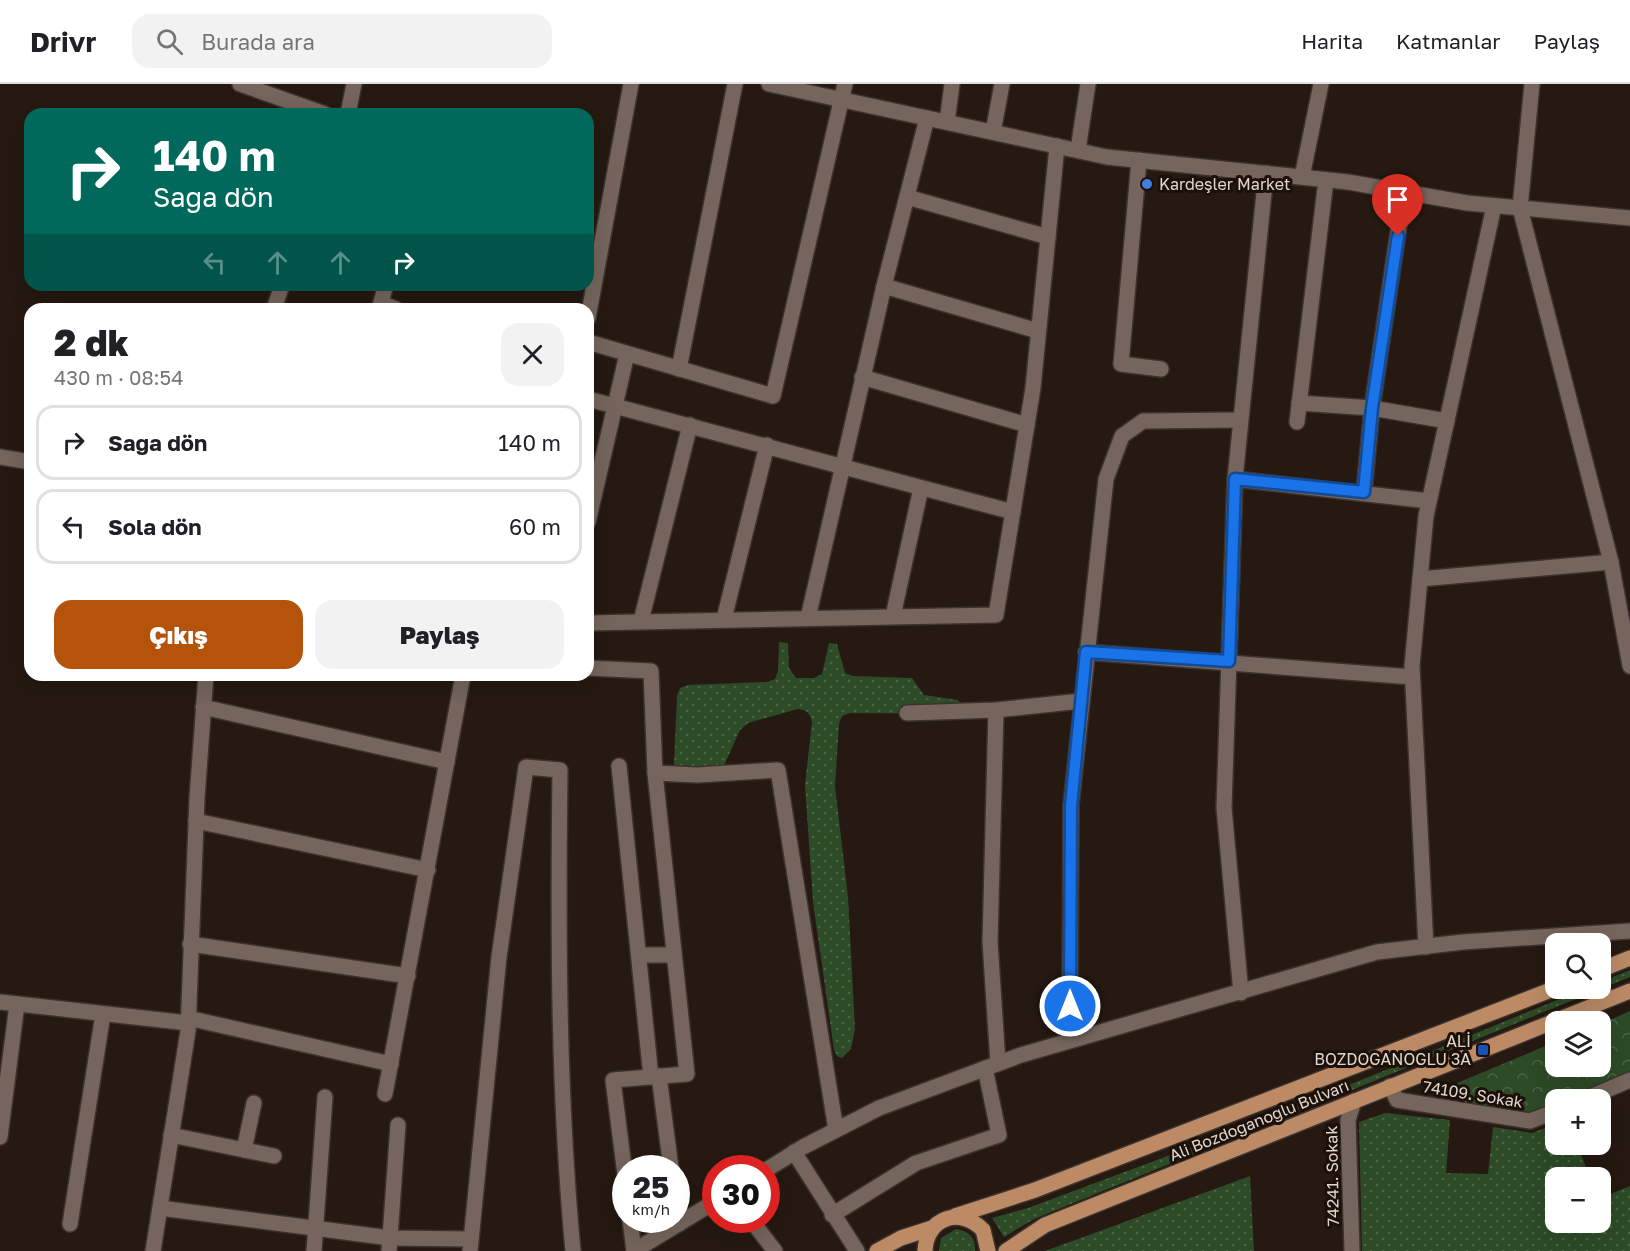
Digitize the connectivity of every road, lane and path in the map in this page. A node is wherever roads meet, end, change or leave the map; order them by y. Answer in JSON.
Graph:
{"nodes":[{"id":1,"x":240,"y":84,"type":"edge"},
{"id":2,"x":354,"y":84,"type":"edge"},
{"id":3,"x":631,"y":84,"type":"edge"},
{"id":4,"x":735,"y":84,"type":"edge"},
{"id":5,"x":769,"y":84,"type":"edge"},
{"id":6,"x":845,"y":84,"type":"edge"},
{"id":7,"x":952,"y":84,"type":"edge"},
{"id":8,"x":1002,"y":84,"type":"edge"},
{"id":9,"x":1088,"y":84,"type":"edge"},
{"id":10,"x":1321,"y":84,"type":"edge"},
{"id":11,"x":1532,"y":84,"type":"edge"},
{"id":12,"x":268,"y":89,"type":"edge"},
{"id":13,"x":842,"y":100,"type":"junction"},
{"id":14,"x":311,"y":108,"type":"edge"},
{"id":15,"x":349,"y":108,"type":"edge"},
{"id":16,"x":927,"y":118,"type":"junction"},
{"id":17,"x":947,"y":122,"type":"junction"},
{"id":18,"x":993,"y":132,"type":"junction"},
{"id":19,"x":1057,"y":146,"type":"junction"},
{"id":20,"x":1078,"y":150,"type":"junction"},
{"id":21,"x":1139,"y":160,"type":"junction"},
{"id":22,"x":1266,"y":174,"type":"junction"},
{"id":23,"x":1302,"y":177,"type":"junction"},
{"id":24,"x":1326,"y":180,"type":"junction"},
{"id":25,"x":1404,"y":192,"type":"junction"},
{"id":26,"x":907,"y":197,"type":"junction"},
{"id":27,"x":1494,"y":206,"type":"junction"},
{"id":28,"x":1520,"y":208,"type":"junction"},
{"id":29,"x":1630,"y":218,"type":"edge"},
{"id":30,"x":1048,"y":237,"type":"junction"},
{"id":31,"x":594,"y":285,"type":"edge"},
{"id":32,"x":884,"y":286,"type":"junction"},
{"id":33,"x":1038,"y":332,"type":"junction"},
{"id":34,"x":594,"y":344,"type":"edge"},
{"id":35,"x":627,"y":354,"type":"junction"},
{"id":36,"x":679,"y":369,"type":"junction"},
{"id":37,"x":1161,"y":369,"type":"dead end"},
{"id":38,"x":862,"y":377,"type":"junction"},
{"id":39,"x":594,"y":400,"type":"edge"},
{"id":40,"x":1299,"y":402,"type":"junction"},
{"id":41,"x":615,"y":405,"type":"junction"},
{"id":42,"x":1372,"y":408,"type":"junction"},
{"id":43,"x":1240,"y":420,"type":"junction"},
{"id":44,"x":1447,"y":421,"type":"junction"},
{"id":45,"x":1297,"y":422,"type":"dead end"},
{"id":46,"x":690,"y":425,"type":"junction"},
{"id":47,"x":1027,"y":425,"type":"junction"},
{"id":48,"x":767,"y":446,"type":"junction"},
{"id":49,"x":0,"y":457,"type":"edge"},
{"id":50,"x":24,"y":461,"type":"edge"},
{"id":51,"x":841,"y":466,"type":"junction"},
{"id":52,"x":1235,"y":479,"type":"junction"},
{"id":53,"x":921,"y":488,"type":"junction"},
{"id":54,"x":1364,"y":492,"type":"junction"},
{"id":55,"x":594,"y":496,"type":"edge"},
{"id":56,"x":1429,"y":501,"type":"junction"},
{"id":57,"x":1013,"y":512,"type":"junction"},
{"id":58,"x":1611,"y":562,"type":"junction"},
{"id":59,"x":1420,"y":579,"type":"junction"},
{"id":60,"x":893,"y":616,"type":"junction"},
{"id":61,"x":808,"y":618,"type":"junction"},
{"id":62,"x":724,"y":619,"type":"junction"},
{"id":63,"x":641,"y":621,"type":"junction"},
{"id":64,"x":594,"y":622,"type":"edge"},
{"id":65,"x":1086,"y":652,"type":"junction"},
{"id":66,"x":1229,"y":661,"type":"junction"},
{"id":67,"x":1630,"y":666,"type":"edge"},
{"id":68,"x":594,"y":668,"type":"edge"},
{"id":69,"x":1412,"y":677,"type":"junction"},
{"id":70,"x":205,"y":681,"type":"edge"},
{"id":71,"x":462,"y":681,"type":"edge"},
{"id":72,"x":1081,"y":701,"type":"junction"},
{"id":73,"x":203,"y":707,"type":"junction"},
{"id":74,"x":996,"y":710,"type":"junction"},
{"id":75,"x":907,"y":713,"type":"dead end"},
{"id":76,"x":447,"y":762,"type":"junction"},
{"id":77,"x":620,"y":766,"type":"dead end"},
{"id":78,"x":655,"y":773,"type":"junction"},
{"id":79,"x":196,"y":821,"type":"junction"},
{"id":80,"x":428,"y":870,"type":"junction"},
{"id":81,"x":1630,"y":931,"type":"edge"},
{"id":82,"x":190,"y":944,"type":"junction"},
{"id":83,"x":1426,"y":946,"type":"junction"},
{"id":84,"x":639,"y":955,"type":"junction"},
{"id":85,"x":673,"y":955,"type":"junction"},
{"id":86,"x":1630,"y":958,"type":"edge"},
{"id":87,"x":1611,"y":966,"type":"edge"},
{"id":88,"x":408,"y":976,"type":"junction"},
{"id":89,"x":1630,"y":991,"type":"edge"},
{"id":90,"x":1545,"y":992,"type":"edge"},
{"id":91,"x":1241,"y":993,"type":"junction"},
{"id":92,"x":0,"y":1002,"type":"edge"},
{"id":93,"x":17,"y":1004,"type":"junction"},
{"id":94,"x":103,"y":1014,"type":"junction"},
{"id":95,"x":188,"y":1021,"type":"junction"},
{"id":96,"x":1083,"y":1037,"type":"junction"},
{"id":97,"x":391,"y":1064,"type":"junction"},
{"id":98,"x":992,"y":1066,"type":"junction"},
{"id":99,"x":655,"y":1077,"type":"junction"},
{"id":100,"x":1630,"y":1080,"type":"edge"},
{"id":101,"x":1390,"y":1086,"type":"junction"},
{"id":102,"x":1609,"y":1089,"type":"edge"},
{"id":103,"x":385,"y":1094,"type":"dead end"},
{"id":104,"x":325,"y":1097,"type":"dead end"},
{"id":105,"x":1354,"y":1101,"type":"junction"},
{"id":106,"x":254,"y":1103,"type":"dead end"},
{"id":107,"x":1545,"y":1115,"type":"edge"},
{"id":108,"x":398,"y":1125,"type":"dead end"},
{"id":109,"x":836,"y":1130,"type":"junction"},
{"id":110,"x":171,"y":1135,"type":"junction"},
{"id":111,"x":0,"y":1137,"type":"edge"},
{"id":112,"x":244,"y":1150,"type":"junction"},
{"id":113,"x":794,"y":1152,"type":"junction"},
{"id":114,"x":622,"y":1155,"type":"edge"},
{"id":115,"x":669,"y":1155,"type":"edge"},
{"id":116,"x":274,"y":1156,"type":"dead end"},
{"id":117,"x":780,"y":1161,"type":"edge"},
{"id":118,"x":160,"y":1208,"type":"junction"},
{"id":119,"x":832,"y":1215,"type":"junction"},
{"id":120,"x":955,"y":1216,"type":"junction"},
{"id":121,"x":70,"y":1224,"type":"dead end"},
{"id":122,"x":932,"y":1228,"type":"junction"},
{"id":123,"x":316,"y":1229,"type":"junction"},
{"id":124,"x":632,"y":1233,"type":"edge"},
{"id":125,"x":664,"y":1233,"type":"edge"},
{"id":126,"x":761,"y":1233,"type":"edge"},
{"id":127,"x":389,"y":1245,"type":"edge"},
{"id":128,"x":470,"y":1245,"type":"edge"},
{"id":129,"x":153,"y":1251,"type":"edge"},
{"id":130,"x":314,"y":1251,"type":"edge"},
{"id":131,"x":573,"y":1251,"type":"edge"},
{"id":132,"x":634,"y":1251,"type":"edge"},
{"id":133,"x":775,"y":1251,"type":"edge"},
{"id":134,"x":857,"y":1251,"type":"edge"},
{"id":135,"x":877,"y":1251,"type":"edge"},
{"id":136,"x":925,"y":1251,"type":"edge"},
{"id":137,"x":988,"y":1251,"type":"edge"},
{"id":138,"x":1006,"y":1251,"type":"edge"},
{"id":139,"x":1352,"y":1251,"type":"edge"}],
"edges":[{"from":1,"to":12,"type":"street"},
{"from":2,"to":15,"type":"street"},
{"from":3,"to":31,"type":"street"},
{"from":4,"to":36,"type":"street"},
{"from":5,"to":13,"type":"street"},
{"from":6,"to":13,"type":"street"},
{"from":7,"to":17,"type":"street"},
{"from":8,"to":18,"type":"street"},
{"from":9,"to":20,"type":"street"},
{"from":10,"to":23,"type":"street"},
{"from":11,"to":28,"type":"street"},
{"from":12,"to":14,"type":"street"},
{"from":13,"to":16,"type":"street"},
{"from":13,"to":36,"type":"street"},
{"from":16,"to":17,"type":"street"},
{"from":16,"to":26,"type":"street"},
{"from":17,"to":18,"type":"street"},
{"from":18,"to":19,"type":"street"},
{"from":19,"to":20,"type":"street"},
{"from":19,"to":30,"type":"street"},
{"from":20,"to":21,"type":"street"},
{"from":21,"to":22,"type":"street"},
{"from":21,"to":37,"type":"street"},
{"from":22,"to":23,"type":"street"},
{"from":22,"to":43,"type":"street"},
{"from":23,"to":24,"type":"street"},
{"from":24,"to":25,"type":"street"},
{"from":24,"to":40,"type":"street"},
{"from":25,"to":27,"type":"street"},
{"from":25,"to":42,"type":"street"},
{"from":26,"to":30,"type":"street"},
{"from":26,"to":32,"type":"street"},
{"from":27,"to":28,"type":"street"},
{"from":27,"to":44,"type":"street"},
{"from":28,"to":29,"type":"street"},
{"from":28,"to":58,"type":"street"},
{"from":30,"to":33,"type":"street"},
{"from":32,"to":33,"type":"street"},
{"from":32,"to":38,"type":"street"},
{"from":33,"to":47,"type":"street"},
{"from":34,"to":35,"type":"street"},
{"from":35,"to":36,"type":"street"},
{"from":35,"to":41,"type":"street"},
{"from":38,"to":47,"type":"street"},
{"from":38,"to":51,"type":"street"},
{"from":39,"to":41,"type":"street"},
{"from":40,"to":42,"type":"street"},
{"from":40,"to":45,"type":"street"},
{"from":41,"to":46,"type":"street"},
{"from":41,"to":55,"type":"street"},
{"from":42,"to":44,"type":"street"},
{"from":42,"to":54,"type":"street"},
{"from":43,"to":52,"type":"street"},
{"from":43,"to":65,"type":"street"},
{"from":44,"to":56,"type":"street"},
{"from":46,"to":48,"type":"street"},
{"from":46,"to":63,"type":"street"},
{"from":47,"to":57,"type":"street"},
{"from":48,"to":51,"type":"street"},
{"from":48,"to":62,"type":"street"},
{"from":49,"to":50,"type":"street"},
{"from":51,"to":53,"type":"street"},
{"from":51,"to":61,"type":"street"},
{"from":52,"to":54,"type":"street"},
{"from":52,"to":66,"type":"street"},
{"from":53,"to":57,"type":"street"},
{"from":53,"to":60,"type":"street"},
{"from":54,"to":56,"type":"street"},
{"from":56,"to":59,"type":"street"},
{"from":57,"to":60,"type":"street"},
{"from":58,"to":59,"type":"street"},
{"from":58,"to":67,"type":"street"},
{"from":59,"to":69,"type":"street"},
{"from":60,"to":61,"type":"street"},
{"from":61,"to":62,"type":"street"},
{"from":62,"to":63,"type":"street"},
{"from":63,"to":64,"type":"street"},
{"from":65,"to":66,"type":"street"},
{"from":65,"to":72,"type":"street"},
{"from":66,"to":69,"type":"street"},
{"from":66,"to":91,"type":"street"},
{"from":68,"to":78,"type":"street"},
{"from":69,"to":83,"type":"street"},
{"from":70,"to":73,"type":"street"},
{"from":71,"to":76,"type":"street"},
{"from":72,"to":74,"type":"street"},
{"from":72,"to":96,"type":"street"},
{"from":73,"to":76,"type":"street"},
{"from":73,"to":79,"type":"street"},
{"from":74,"to":75,"type":"street"},
{"from":74,"to":98,"type":"street"},
{"from":76,"to":80,"type":"street"},
{"from":77,"to":84,"type":"street"},
{"from":78,"to":85,"type":"street"},
{"from":78,"to":109,"type":"street"},
{"from":79,"to":80,"type":"street"},
{"from":79,"to":82,"type":"street"},
{"from":80,"to":88,"type":"street"},
{"from":81,"to":83,"type":"street"},
{"from":82,"to":88,"type":"street"},
{"from":82,"to":95,"type":"street"},
{"from":83,"to":91,"type":"street"},
{"from":84,"to":85,"type":"street"},
{"from":84,"to":99,"type":"street"},
{"from":85,"to":99,"type":"street"},
{"from":86,"to":87,"type":"main road"},
{"from":88,"to":97,"type":"street"},
{"from":89,"to":101,"type":"main road","name":"Ali Bozdoğanoğlu Bulvarı"},
{"from":90,"to":120,"type":"main road","name":"Ali Bozdoğanoğlu Bulvarı"},
{"from":91,"to":96,"type":"street"},
{"from":92,"to":93,"type":"street"},
{"from":93,"to":94,"type":"street"},
{"from":93,"to":111,"type":"street"},
{"from":94,"to":95,"type":"street"},
{"from":94,"to":121,"type":"street"},
{"from":95,"to":97,"type":"street"},
{"from":95,"to":110,"type":"street"},
{"from":96,"to":98,"type":"street"},
{"from":97,"to":103,"type":"street"},
{"from":98,"to":109,"type":"street"},
{"from":98,"to":119,"type":"street"},
{"from":99,"to":114,"type":"street"},
{"from":99,"to":115,"type":"street"},
{"from":100,"to":102,"type":"street"},
{"from":101,"to":105,"type":"main road","name":"Ali Bozdoğanoğlu Bulvarı"},
{"from":101,"to":107,"type":"street","name":"74109. Sokak"},
{"from":104,"to":123,"type":"street"},
{"from":105,"to":138,"type":"main road","name":"Ali Bozdoğanoğlu Bulvarı"},
{"from":105,"to":139,"type":"street","name":"74241. Sokak"},
{"from":106,"to":112,"type":"street"},
{"from":108,"to":127,"type":"street"},
{"from":109,"to":113,"type":"street"},
{"from":110,"to":112,"type":"street"},
{"from":110,"to":118,"type":"street"},
{"from":112,"to":116,"type":"street"},
{"from":113,"to":117,"type":"street"},
{"from":113,"to":119,"type":"street"},
{"from":118,"to":123,"type":"street"},
{"from":118,"to":129,"type":"street"},
{"from":119,"to":134,"type":"street"},
{"from":120,"to":122,"type":"main road","name":"Ali Bozdoğanoğlu Bulvarı"},
{"from":120,"to":137,"type":"main road"},
{"from":122,"to":135,"type":"main road"},
{"from":122,"to":136,"type":"main road"},
{"from":123,"to":127,"type":"street"},
{"from":123,"to":130,"type":"street"},
{"from":124,"to":132,"type":"street"},
{"from":125,"to":132,"type":"street"},
{"from":126,"to":133,"type":"street"},
{"from":127,"to":128,"type":"street"},
{"from":128,"to":131,"type":"street"}]}
